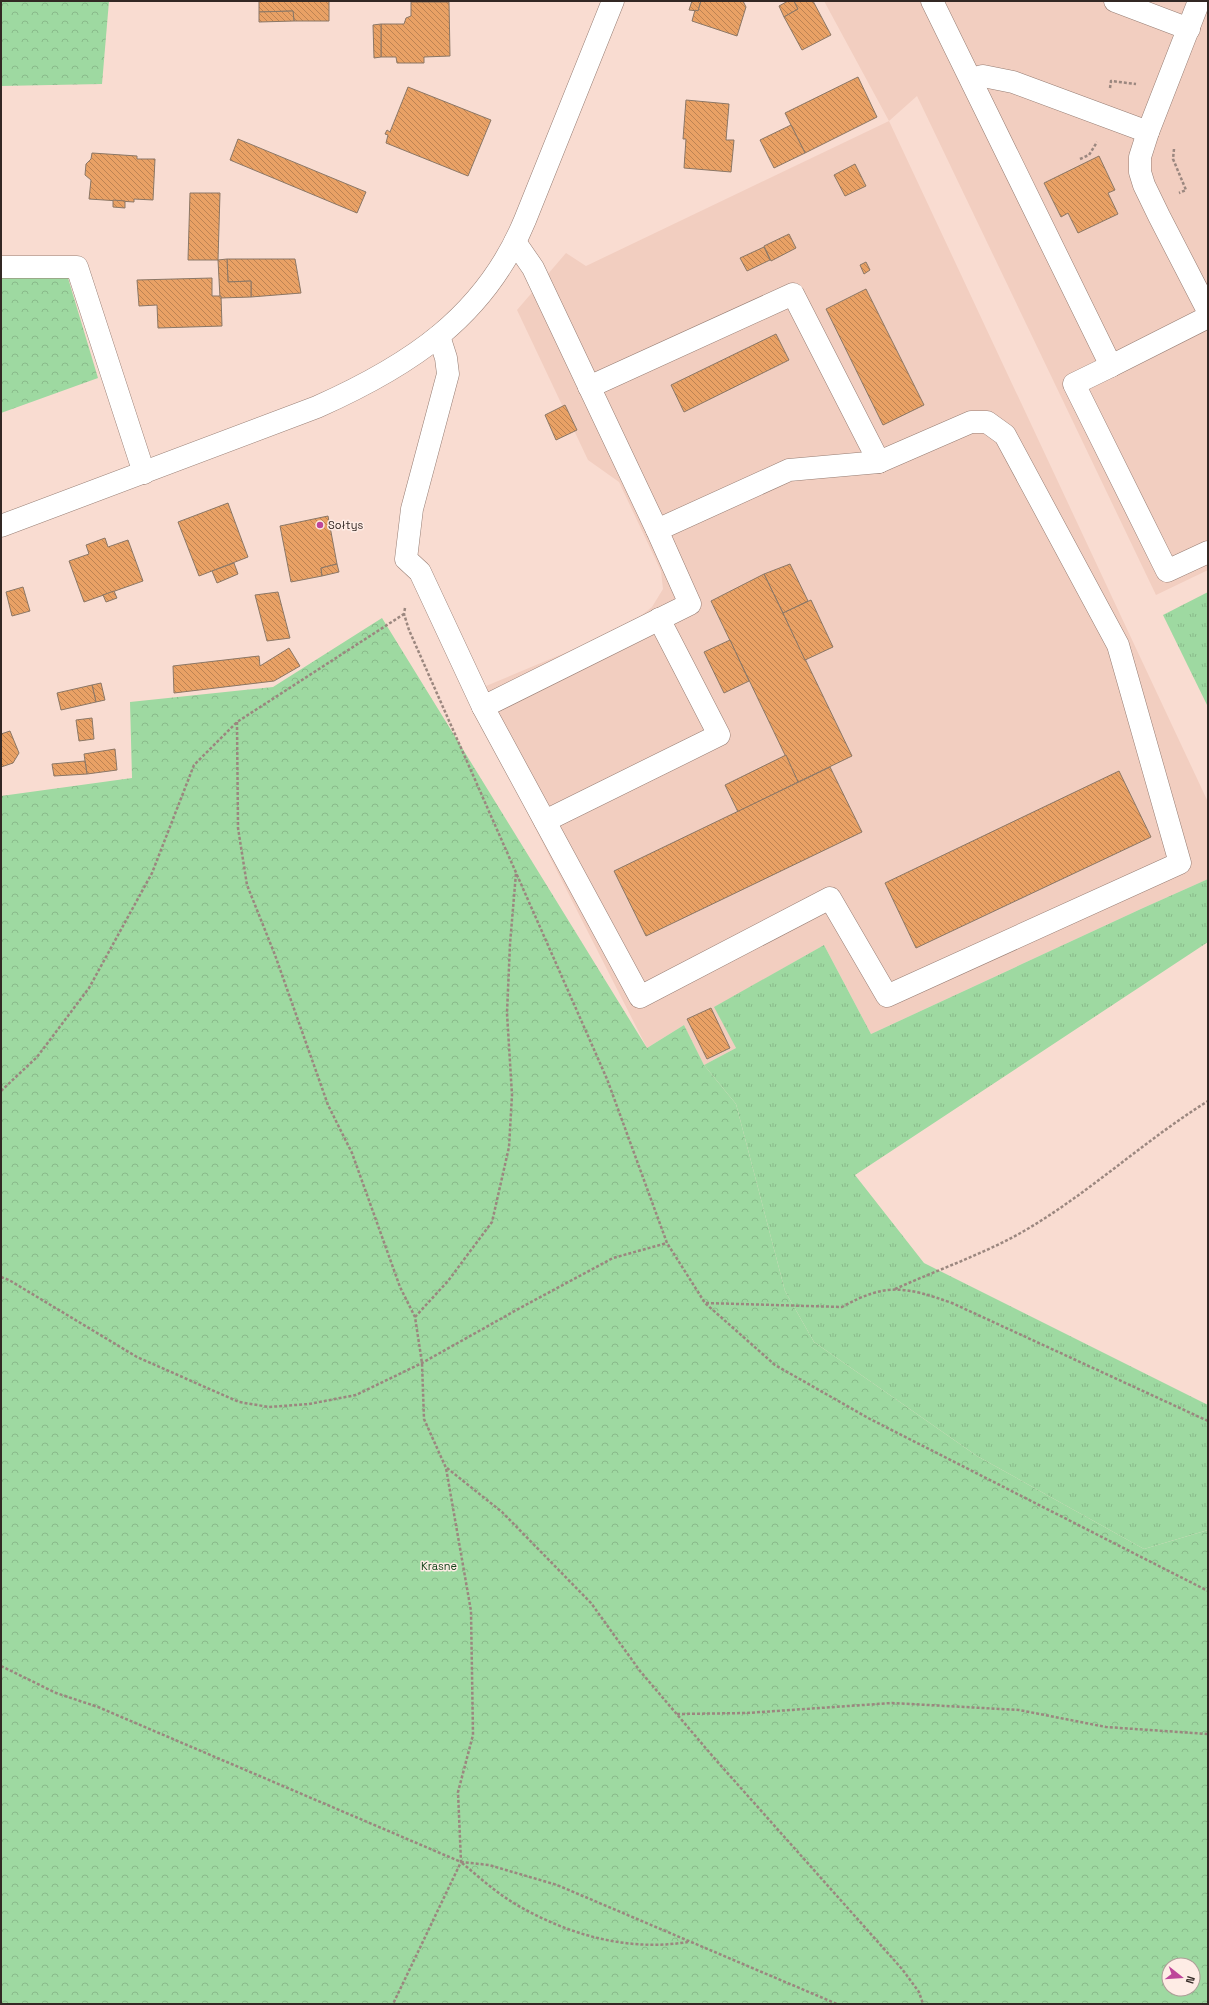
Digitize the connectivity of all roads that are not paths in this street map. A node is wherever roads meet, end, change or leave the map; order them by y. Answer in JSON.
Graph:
{"nodes":[{"id":1,"x":613,"y":1,"type":"edge"},
{"id":2,"x":932,"y":1,"type":"edge"},
{"id":3,"x":1115,"y":1,"type":"edge"},
{"id":4,"x":1199,"y":1,"type":"edge"},
{"id":5,"x":1189,"y":29,"type":"junction"},
{"id":6,"x":971,"y":79,"type":"junction"},
{"id":7,"x":1148,"y":132,"type":"junction"},
{"id":8,"x":515,"y":242,"type":"junction"},
{"id":9,"x":1,"y":267,"type":"edge"},
{"id":10,"x":1208,"y":311,"type":"edge"},
{"id":11,"x":1208,"y":317,"type":"edge"},
{"id":12,"x":439,"y":336,"type":"junction"},
{"id":13,"x":1111,"y":366,"type":"junction"},
{"id":14,"x":589,"y":387,"type":"junction"},
{"id":15,"x":879,"y":462,"type":"junction"},
{"id":16,"x":144,"y":473,"type":"junction"},
{"id":17,"x":1,"y":526,"type":"edge"},
{"id":18,"x":657,"y":530,"type":"junction"},
{"id":19,"x":1208,"y":552,"type":"edge"},
{"id":20,"x":659,"y":619,"type":"junction"},
{"id":21,"x":483,"y":707,"type":"junction"},
{"id":22,"x":545,"y":821,"type":"junction"}],
"edges":[{"from":1,"to":8,"type":"street"},
{"from":2,"to":6,"type":"street"},
{"from":3,"to":5,"type":"street"},
{"from":4,"to":5,"type":"street"},
{"from":5,"to":7,"type":"street"},
{"from":6,"to":7,"type":"street"},
{"from":6,"to":13,"type":"street"},
{"from":7,"to":10,"type":"street"},
{"from":8,"to":12,"type":"street"},
{"from":8,"to":14,"type":"street"},
{"from":9,"to":16,"type":"street"},
{"from":11,"to":13,"type":"street"},
{"from":12,"to":16,"type":"street"},
{"from":12,"to":21,"type":"street"},
{"from":13,"to":19,"type":"street"},
{"from":14,"to":15,"type":"street"},
{"from":14,"to":18,"type":"street"},
{"from":15,"to":18,"type":"street"},
{"from":15,"to":22,"type":"street"},
{"from":16,"to":17,"type":"street"},
{"from":18,"to":20,"type":"street"},
{"from":20,"to":21,"type":"street"},
{"from":20,"to":22,"type":"street"},
{"from":21,"to":22,"type":"street"}]}
